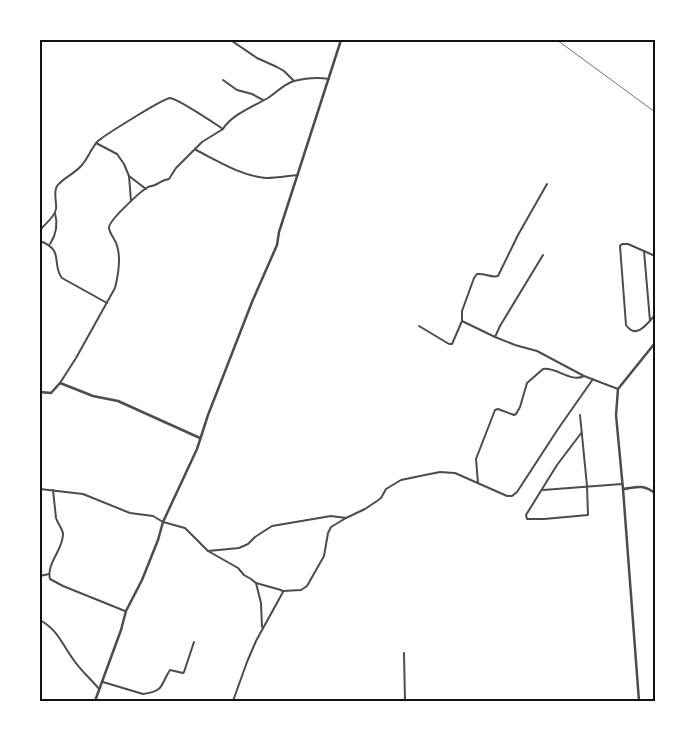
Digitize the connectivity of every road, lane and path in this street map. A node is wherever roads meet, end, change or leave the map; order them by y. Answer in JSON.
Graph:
{"nodes":[{"id":1,"x":341,"y":40,"type":"edge"},
{"id":2,"x":232,"y":41,"type":"dead end"},
{"id":3,"x":330,"y":79,"type":"junction"},
{"id":4,"x":222,"y":80,"type":"dead end"},
{"id":5,"x":294,"y":81,"type":"junction"},
{"id":6,"x":263,"y":100,"type":"junction"},
{"id":7,"x":223,"y":128,"type":"junction"},
{"id":8,"x":96,"y":143,"type":"junction"},
{"id":9,"x":196,"y":149,"type":"junction"},
{"id":10,"x":298,"y":175,"type":"junction"},
{"id":11,"x":129,"y":176,"type":"junction"},
{"id":12,"x":547,"y":184,"type":"dead end"},
{"id":13,"x":146,"y":189,"type":"junction"},
{"id":14,"x":131,"y":202,"type":"junction"},
{"id":15,"x":55,"y":213,"type":"junction"},
{"id":16,"x":40,"y":230,"type":"edge"},
{"id":17,"x":40,"y":240,"type":"edge"},
{"id":18,"x":50,"y":244,"type":"junction"},
{"id":19,"x":644,"y":252,"type":"junction"},
{"id":20,"x":543,"y":255,"type":"dead end"},
{"id":21,"x":655,"y":256,"type":"edge"},
{"id":22,"x":107,"y":302,"type":"junction"},
{"id":23,"x":655,"y":315,"type":"edge"},
{"id":24,"x":462,"y":321,"type":"junction"},
{"id":25,"x":650,"y":321,"type":"junction"},
{"id":26,"x":419,"y":326,"type":"dead end"},
{"id":27,"x":496,"y":336,"type":"junction"},
{"id":28,"x":655,"y":343,"type":"edge"},
{"id":29,"x":584,"y":376,"type":"junction"},
{"id":30,"x":593,"y":379,"type":"junction"},
{"id":31,"x":60,"y":383,"type":"junction"},
{"id":32,"x":618,"y":389,"type":"junction"},
{"id":33,"x":40,"y":392,"type":"edge"},
{"id":34,"x":580,"y":415,"type":"dead end"},
{"id":35,"x":582,"y":432,"type":"junction"},
{"id":36,"x":200,"y":439,"type":"junction"},
{"id":37,"x":478,"y":483,"type":"junction"},
{"id":38,"x":622,"y":484,"type":"junction"},
{"id":39,"x":587,"y":486,"type":"junction"},
{"id":40,"x":40,"y":489,"type":"edge"},
{"id":41,"x":623,"y":489,"type":"junction"},
{"id":42,"x":53,"y":490,"type":"junction"},
{"id":43,"x":541,"y":490,"type":"junction"},
{"id":44,"x":655,"y":493,"type":"edge"},
{"id":45,"x":346,"y":518,"type":"junction"},
{"id":46,"x":163,"y":522,"type":"junction"},
{"id":47,"x":208,"y":551,"type":"junction"},
{"id":48,"x":49,"y":574,"type":"junction"},
{"id":49,"x":40,"y":576,"type":"edge"},
{"id":50,"x":256,"y":583,"type":"junction"},
{"id":51,"x":282,"y":592,"type":"junction"},
{"id":52,"x":126,"y":611,"type":"junction"},
{"id":53,"x":40,"y":620,"type":"edge"},
{"id":54,"x":262,"y":630,"type":"junction"},
{"id":55,"x":194,"y":642,"type":"dead end"},
{"id":56,"x":404,"y":653,"type":"dead end"},
{"id":57,"x":103,"y":682,"type":"junction"},
{"id":58,"x":99,"y":689,"type":"junction"},
{"id":59,"x":95,"y":701,"type":"edge"},
{"id":60,"x":233,"y":701,"type":"edge"},
{"id":61,"x":405,"y":701,"type":"edge"},
{"id":62,"x":639,"y":701,"type":"edge"}],
"edges":[{"from":1,"to":3,"type":"street"},
{"from":2,"to":5,"type":"street"},
{"from":3,"to":5,"type":"street"},
{"from":3,"to":10,"type":"street"},
{"from":4,"to":6,"type":"street"},
{"from":5,"to":6,"type":"street"},
{"from":6,"to":7,"type":"street"},
{"from":7,"to":8,"type":"street"},
{"from":7,"to":9,"type":"street"},
{"from":8,"to":11,"type":"street"},
{"from":8,"to":15,"type":"street"},
{"from":9,"to":10,"type":"street"},
{"from":9,"to":13,"type":"street"},
{"from":10,"to":36,"type":"street"},
{"from":11,"to":13,"type":"street"},
{"from":11,"to":14,"type":"street"},
{"from":12,"to":24,"type":"street"},
{"from":13,"to":14,"type":"street"},
{"from":14,"to":22,"type":"street"},
{"from":15,"to":16,"type":"street"},
{"from":15,"to":18,"type":"street"},
{"from":17,"to":18,"type":"street"},
{"from":18,"to":22,"type":"street"},
{"from":19,"to":21,"type":"street"},
{"from":19,"to":25,"type":"street"},
{"from":19,"to":25,"type":"street"},
{"from":20,"to":27,"type":"street"},
{"from":22,"to":31,"type":"street"},
{"from":23,"to":25,"type":"street"},
{"from":24,"to":26,"type":"street"},
{"from":24,"to":27,"type":"street"},
{"from":27,"to":29,"type":"street"},
{"from":28,"to":32,"type":"street"},
{"from":29,"to":30,"type":"street"},
{"from":29,"to":37,"type":"street"},
{"from":30,"to":32,"type":"street"},
{"from":30,"to":37,"type":"street"},
{"from":31,"to":33,"type":"street"},
{"from":31,"to":36,"type":"street"},
{"from":32,"to":38,"type":"street"},
{"from":34,"to":35,"type":"street"},
{"from":35,"to":39,"type":"street"},
{"from":35,"to":43,"type":"street"},
{"from":36,"to":46,"type":"street"},
{"from":37,"to":45,"type":"street"},
{"from":38,"to":39,"type":"street"},
{"from":38,"to":41,"type":"street"},
{"from":39,"to":43,"type":"street"},
{"from":39,"to":43,"type":"street"},
{"from":40,"to":42,"type":"street"},
{"from":41,"to":44,"type":"street"},
{"from":41,"to":62,"type":"street"},
{"from":42,"to":46,"type":"street"},
{"from":42,"to":48,"type":"street"},
{"from":45,"to":47,"type":"street"},
{"from":45,"to":51,"type":"street"},
{"from":46,"to":47,"type":"street"},
{"from":46,"to":52,"type":"street"},
{"from":47,"to":50,"type":"street"},
{"from":48,"to":49,"type":"street"},
{"from":48,"to":52,"type":"street"},
{"from":50,"to":51,"type":"street"},
{"from":50,"to":54,"type":"street"},
{"from":51,"to":54,"type":"street"},
{"from":52,"to":57,"type":"street"},
{"from":53,"to":58,"type":"street"},
{"from":54,"to":60,"type":"street"},
{"from":55,"to":57,"type":"street"},
{"from":56,"to":61,"type":"street"},
{"from":57,"to":58,"type":"street"},
{"from":58,"to":59,"type":"street"}]}
